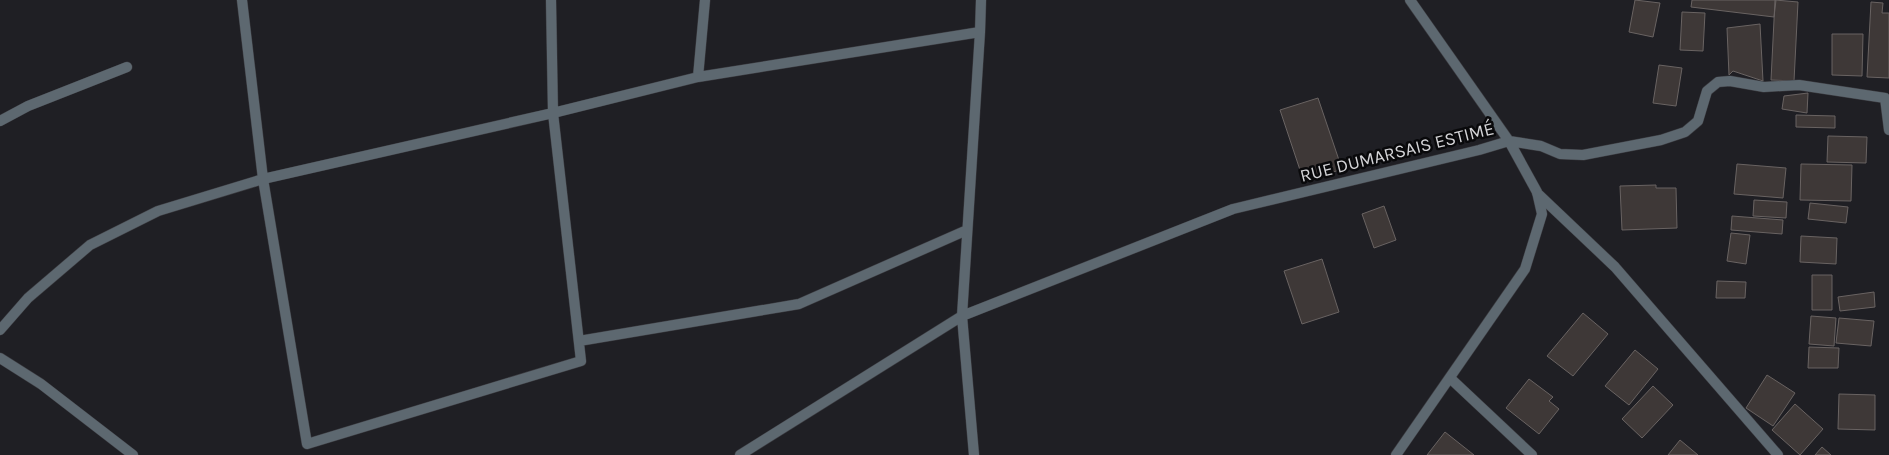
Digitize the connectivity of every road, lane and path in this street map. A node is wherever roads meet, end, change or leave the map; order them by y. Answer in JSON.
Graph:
{"nodes":[{"id":1,"x":242,"y":0,"type":"edge"},
{"id":2,"x":551,"y":0,"type":"edge"},
{"id":3,"x":705,"y":0,"type":"edge"},
{"id":4,"x":981,"y":0,"type":"edge"},
{"id":5,"x":1410,"y":0,"type":"edge"},
{"id":6,"x":980,"y":32,"type":"junction"},
{"id":7,"x":127,"y":67,"type":"dead end"},
{"id":8,"x":698,"y":77,"type":"junction"},
{"id":9,"x":1887,"y":98,"type":"edge"},
{"id":10,"x":553,"y":112,"type":"junction"},
{"id":11,"x":0,"y":122,"type":"edge"},
{"id":12,"x":1889,"y":130,"type":"edge"},
{"id":13,"x":1509,"y":141,"type":"junction"},
{"id":14,"x":263,"y":179,"type":"junction"},
{"id":15,"x":1537,"y":192,"type":"junction"},
{"id":16,"x":968,"y":230,"type":"junction"},
{"id":17,"x":962,"y":316,"type":"junction"},
{"id":18,"x":0,"y":330,"type":"edge"},
{"id":19,"x":579,"y":341,"type":"junction"},
{"id":20,"x":0,"y":358,"type":"edge"},
{"id":21,"x":1450,"y":378,"type":"junction"},
{"id":22,"x":133,"y":455,"type":"edge"},
{"id":23,"x":740,"y":455,"type":"edge"},
{"id":24,"x":974,"y":455,"type":"edge"},
{"id":25,"x":1396,"y":455,"type":"edge"},
{"id":26,"x":1532,"y":455,"type":"edge"},
{"id":27,"x":1778,"y":455,"type":"edge"}],
"edges":[{"from":1,"to":14,"type":"street"},
{"from":2,"to":10,"type":"street"},
{"from":3,"to":8,"type":"street"},
{"from":4,"to":6,"type":"street"},
{"from":5,"to":13,"type":"street"},
{"from":6,"to":8,"type":"street"},
{"from":6,"to":16,"type":"street"},
{"from":7,"to":11,"type":"street"},
{"from":8,"to":10,"type":"street"},
{"from":9,"to":12,"type":"street","name":"RUE DUMARSAIS ESTIMÉ"},
{"from":9,"to":13,"type":"street","name":"RUE DUMARSAIS ESTIMÉ"},
{"from":10,"to":14,"type":"street"},
{"from":10,"to":19,"type":"street"},
{"from":13,"to":15,"type":"street"},
{"from":13,"to":17,"type":"street","name":"RUE DUMARSAIS ESTIMÉ"},
{"from":14,"to":18,"type":"street"},
{"from":14,"to":19,"type":"street"},
{"from":15,"to":21,"type":"street"},
{"from":15,"to":27,"type":"street"},
{"from":16,"to":17,"type":"street"},
{"from":16,"to":19,"type":"street"},
{"from":17,"to":23,"type":"street","name":"RUE DUMARSAIS ESTIMÉ"},
{"from":17,"to":24,"type":"street"},
{"from":20,"to":22,"type":"street"},
{"from":21,"to":25,"type":"street"},
{"from":21,"to":26,"type":"street"}]}
